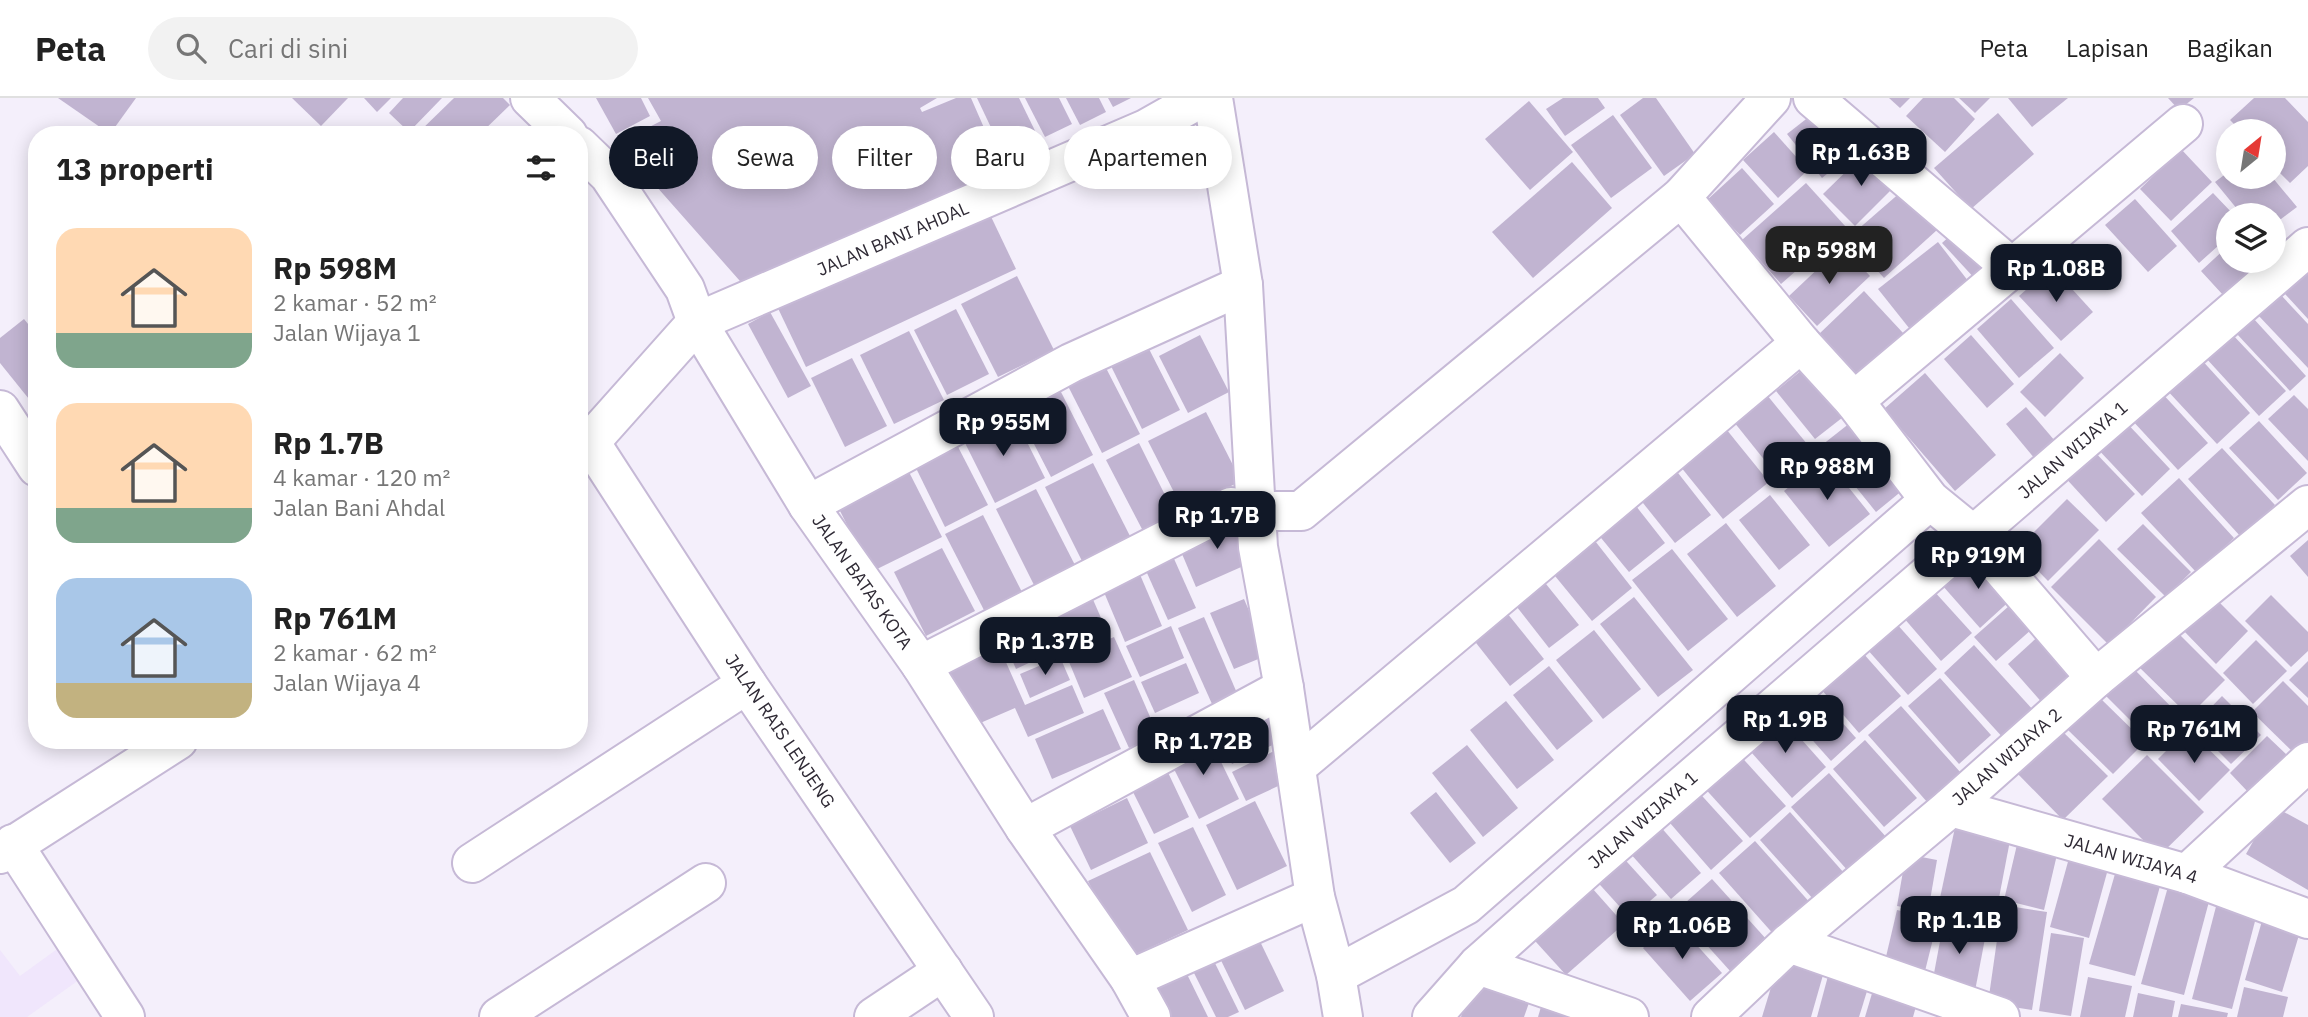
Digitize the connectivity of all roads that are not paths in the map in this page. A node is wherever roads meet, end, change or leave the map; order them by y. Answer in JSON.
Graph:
{"nodes":[{"id":1,"x":530,"y":98,"type":"edge"},
{"id":2,"x":1201,"y":98,"type":"edge"},
{"id":3,"x":1213,"y":98,"type":"edge"},
{"id":4,"x":1771,"y":98,"type":"edge"},
{"id":5,"x":1813,"y":98,"type":"edge"},
{"id":6,"x":2183,"y":124,"type":"dead end"},
{"id":7,"x":559,"y":126,"type":"edge"},
{"id":8,"x":588,"y":155,"type":"edge"},
{"id":9,"x":1681,"y":197,"type":"junction"},
{"id":10,"x":2308,"y":247,"type":"edge"},
{"id":11,"x":2012,"y":268,"type":"junction"},
{"id":12,"x":1243,"y":285,"type":"junction"},
{"id":13,"x":697,"y":322,"type":"junction"},
{"id":14,"x":1801,"y":343,"type":"junction"},
{"id":15,"x":1854,"y":401,"type":"junction"},
{"id":16,"x":0,"y":410,"type":"edge"},
{"id":17,"x":588,"y":443,"type":"edge"},
{"id":18,"x":588,"y":450,"type":"edge"},
{"id":19,"x":28,"y":453,"type":"edge"},
{"id":20,"x":1930,"y":500,"type":"junction"},
{"id":21,"x":808,"y":505,"type":"junction"},
{"id":22,"x":2308,"y":505,"type":"edge"},
{"id":23,"x":1256,"y":511,"type":"junction"},
{"id":24,"x":1973,"y":535,"type":"junction"},
{"id":25,"x":921,"y":665,"type":"junction"},
{"id":26,"x":2096,"y":678,"type":"junction"},
{"id":27,"x":747,"y":684,"type":"junction"},
{"id":28,"x":1284,"y":688,"type":"junction"},
{"id":29,"x":164,"y":749,"type":"edge"},
{"id":30,"x":2308,"y":762,"type":"edge"},
{"id":31,"x":1296,"y":766,"type":"junction"},
{"id":32,"x":1951,"y":807,"type":"junction"},
{"id":33,"x":1025,"y":828,"type":"junction"},
{"id":34,"x":7,"y":849,"type":"edge"},
{"id":35,"x":472,"y":863,"type":"dead end"},
{"id":36,"x":2187,"y":874,"type":"junction"},
{"id":37,"x":706,"y":883,"type":"dead end"},
{"id":38,"x":1315,"y":897,"type":"junction"},
{"id":39,"x":2308,"y":919,"type":"edge"},
{"id":40,"x":1789,"y":943,"type":"junction"},
{"id":41,"x":1478,"y":965,"type":"junction"},
{"id":42,"x":943,"y":971,"type":"junction"},
{"id":43,"x":1336,"y":975,"type":"junction"},
{"id":44,"x":1130,"y":979,"type":"junction"},
{"id":45,"x":125,"y":1017,"type":"edge"},
{"id":46,"x":499,"y":1017,"type":"edge"},
{"id":47,"x":874,"y":1017,"type":"edge"},
{"id":48,"x":974,"y":1017,"type":"edge"},
{"id":49,"x":1151,"y":1017,"type":"edge"},
{"id":50,"x":1343,"y":1017,"type":"edge"},
{"id":51,"x":1432,"y":1017,"type":"edge"},
{"id":52,"x":1629,"y":1017,"type":"edge"},
{"id":53,"x":1711,"y":1017,"type":"edge"},
{"id":54,"x":2000,"y":1017,"type":"edge"}],
"edges":[{"from":1,"to":7,"type":"street"},
{"from":2,"to":13,"type":"street","name":"JALAN BANI AHDAL"},
{"from":3,"to":12,"type":"street"},
{"from":4,"to":9,"type":"street"},
{"from":5,"to":11,"type":"street"},
{"from":6,"to":11,"type":"street"},
{"from":8,"to":13,"type":"street","name":"JALAN BATAS KOTA"},
{"from":9,"to":14,"type":"street"},
{"from":9,"to":23,"type":"street"},
{"from":10,"to":24,"type":"street","name":"JALAN WIJAYA 1"},
{"from":11,"to":15,"type":"street"},
{"from":12,"to":21,"type":"street"},
{"from":12,"to":23,"type":"street"},
{"from":13,"to":17,"type":"street"},
{"from":13,"to":21,"type":"street","name":"JALAN BATAS KOTA"},
{"from":14,"to":15,"type":"street"},
{"from":14,"to":31,"type":"street"},
{"from":15,"to":20,"type":"street"},
{"from":16,"to":19,"type":"street"},
{"from":18,"to":27,"type":"street","name":"JALAN RAIS LENJENG"},
{"from":20,"to":24,"type":"street"},
{"from":20,"to":43,"type":"street"},
{"from":21,"to":25,"type":"street","name":"JALAN BATAS KOTA"},
{"from":22,"to":26,"type":"street","name":"JALAN WIJAYA 2"},
{"from":23,"to":25,"type":"street"},
{"from":23,"to":28,"type":"street"},
{"from":24,"to":26,"type":"street"},
{"from":24,"to":41,"type":"street","name":"JALAN WIJAYA 1"},
{"from":25,"to":33,"type":"street","name":"JALAN BATAS KOTA"},
{"from":26,"to":32,"type":"street","name":"JALAN WIJAYA 2"},
{"from":27,"to":35,"type":"street"},
{"from":27,"to":42,"type":"street","name":"JALAN RAIS LENJENG"},
{"from":28,"to":31,"type":"street"},
{"from":28,"to":33,"type":"street"},
{"from":29,"to":34,"type":"street"},
{"from":30,"to":36,"type":"street"},
{"from":31,"to":38,"type":"street"},
{"from":32,"to":36,"type":"street","name":"JALAN WIJAYA 4"},
{"from":32,"to":40,"type":"street","name":"JALAN WIJAYA 2"},
{"from":33,"to":44,"type":"street","name":"JALAN BATAS KOTA"},
{"from":34,"to":45,"type":"street"},
{"from":36,"to":39,"type":"street","name":"JALAN WIJAYA 4"},
{"from":37,"to":46,"type":"street"},
{"from":38,"to":43,"type":"street"},
{"from":38,"to":44,"type":"street"},
{"from":40,"to":53,"type":"street","name":"JALAN WIJAYA 2"},
{"from":40,"to":54,"type":"street"},
{"from":41,"to":51,"type":"street","name":"JALAN WIJAYA 1"},
{"from":41,"to":52,"type":"street"},
{"from":42,"to":47,"type":"street"},
{"from":42,"to":48,"type":"street","name":"JALAN RAIS LENJENG"},
{"from":43,"to":50,"type":"street"},
{"from":44,"to":49,"type":"street","name":"JALAN BATAS KOTA"}]}
